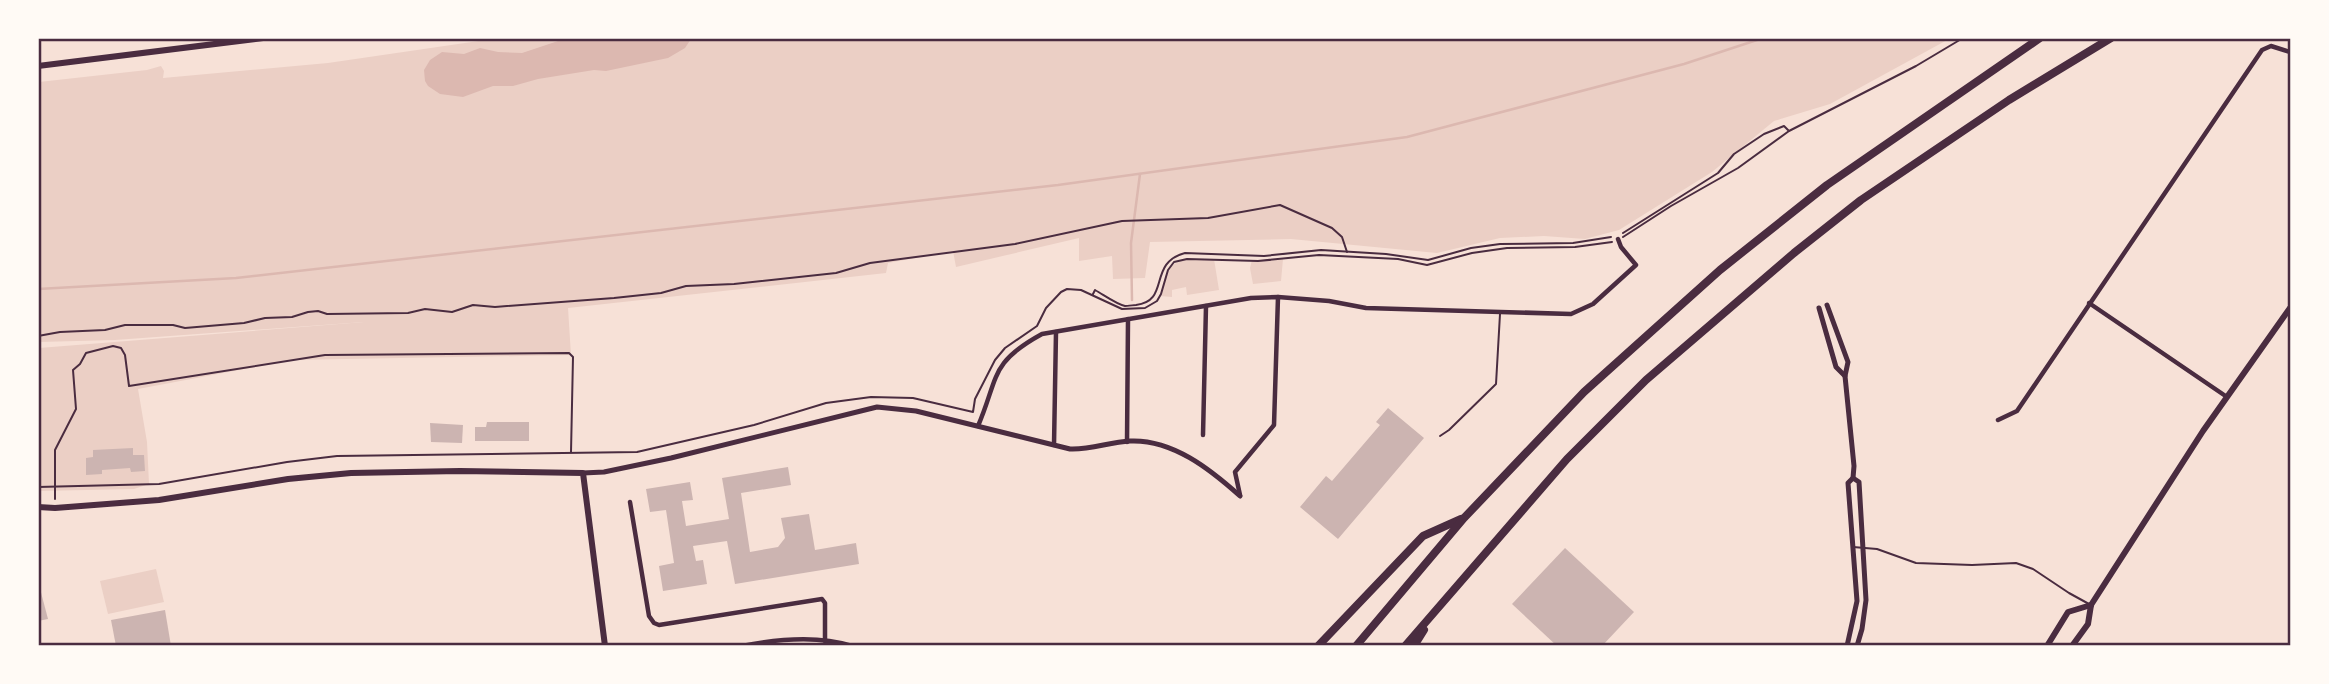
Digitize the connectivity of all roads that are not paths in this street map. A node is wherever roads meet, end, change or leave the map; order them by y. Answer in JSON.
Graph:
{"nodes":[{"id":1,"x":263,"y":38,"type":"edge"},
{"id":2,"x":2040,"y":38,"type":"edge"},
{"id":3,"x":2111,"y":38,"type":"edge"},
{"id":4,"x":204,"y":42,"type":"edge"},
{"id":5,"x":2291,"y":52,"type":"edge"},
{"id":6,"x":38,"y":66,"type":"edge"},
{"id":7,"x":1618,"y":239,"type":"road end"},
{"id":8,"x":1278,"y":297,"type":"junction"},
{"id":9,"x":2089,"y":303,"type":"junction"},
{"id":10,"x":1827,"y":305,"type":"dead end"},
{"id":11,"x":1206,"y":306,"type":"junction"},
{"id":12,"x":1819,"y":308,"type":"dead end"},
{"id":13,"x":2291,"y":308,"type":"edge"},
{"id":14,"x":1500,"y":312,"type":"junction"},
{"id":15,"x":1128,"y":319,"type":"junction"},
{"id":16,"x":1056,"y":331,"type":"junction"},
{"id":17,"x":1845,"y":376,"type":"junction"},
{"id":18,"x":2227,"y":397,"type":"junction"},
{"id":19,"x":1998,"y":420,"type":"dead end"},
{"id":20,"x":978,"y":426,"type":"junction"},
{"id":21,"x":1203,"y":435,"type":"dead end"},
{"id":22,"x":1440,"y":436,"type":"dead end"},
{"id":23,"x":1127,"y":442,"type":"junction"},
{"id":24,"x":1054,"y":445,"type":"junction"},
{"id":25,"x":583,"y":473,"type":"junction"},
{"id":26,"x":1853,"y":478,"type":"junction"},
{"id":27,"x":1240,"y":496,"type":"joint"},
{"id":28,"x":630,"y":502,"type":"dead end"},
{"id":29,"x":38,"y":507,"type":"edge"},
{"id":30,"x":1464,"y":518,"type":"junction"},
{"id":31,"x":1852,"y":547,"type":"junction"},
{"id":32,"x":1862,"y":547,"type":"junction"},
{"id":33,"x":2091,"y":604,"type":"junction"},
{"id":34,"x":1438,"y":607,"type":"junction"},
{"id":35,"x":825,"y":640,"type":"junction"},
{"id":36,"x":605,"y":646,"type":"edge"},
{"id":37,"x":743,"y":646,"type":"edge"},
{"id":38,"x":852,"y":646,"type":"edge"},
{"id":39,"x":1318,"y":646,"type":"edge"},
{"id":40,"x":1356,"y":646,"type":"edge"},
{"id":41,"x":1405,"y":646,"type":"edge"},
{"id":42,"x":1414,"y":646,"type":"edge"},
{"id":43,"x":1847,"y":646,"type":"edge"},
{"id":44,"x":1857,"y":646,"type":"edge"},
{"id":45,"x":2047,"y":646,"type":"edge"},
{"id":46,"x":2072,"y":646,"type":"edge"}],
"edges":[{"from":1,"to":4,"type":"main road"},
{"from":2,"to":30,"type":"highway"},
{"from":3,"to":34,"type":"highway"},
{"from":4,"to":6,"type":"main road"},
{"from":5,"to":9,"type":"street"},
{"from":7,"to":14,"type":"street"},
{"from":8,"to":11,"type":"street"},
{"from":8,"to":14,"type":"street"},
{"from":8,"to":27,"type":"street"},
{"from":9,"to":18,"type":"street"},
{"from":9,"to":19,"type":"street"},
{"from":10,"to":17,"type":"street"},
{"from":11,"to":15,"type":"street"},
{"from":11,"to":21,"type":"street"},
{"from":12,"to":17,"type":"street"},
{"from":13,"to":18,"type":"main road"},
{"from":14,"to":22,"type":"lane"},
{"from":15,"to":16,"type":"street"},
{"from":15,"to":23,"type":"street"},
{"from":16,"to":20,"type":"street"},
{"from":16,"to":24,"type":"street"},
{"from":17,"to":26,"type":"street"},
{"from":18,"to":33,"type":"main road"},
{"from":20,"to":24,"type":"street"},
{"from":20,"to":25,"type":"street"},
{"from":23,"to":24,"type":"street"},
{"from":23,"to":27,"type":"street"},
{"from":25,"to":29,"type":"main road"},
{"from":25,"to":36,"type":"main road"},
{"from":26,"to":31,"type":"street"},
{"from":26,"to":32,"type":"street"},
{"from":28,"to":35,"type":"street"},
{"from":30,"to":39,"type":"highway"},
{"from":30,"to":40,"type":"highway"},
{"from":31,"to":32,"type":"lane"},
{"from":31,"to":43,"type":"street"},
{"from":32,"to":33,"type":"lane"},
{"from":32,"to":44,"type":"street"},
{"from":33,"to":45,"type":"main road"},
{"from":33,"to":46,"type":"main road"},
{"from":34,"to":41,"type":"highway"},
{"from":34,"to":42,"type":"highway"},
{"from":35,"to":37,"type":"street"},
{"from":35,"to":38,"type":"street"}]}
